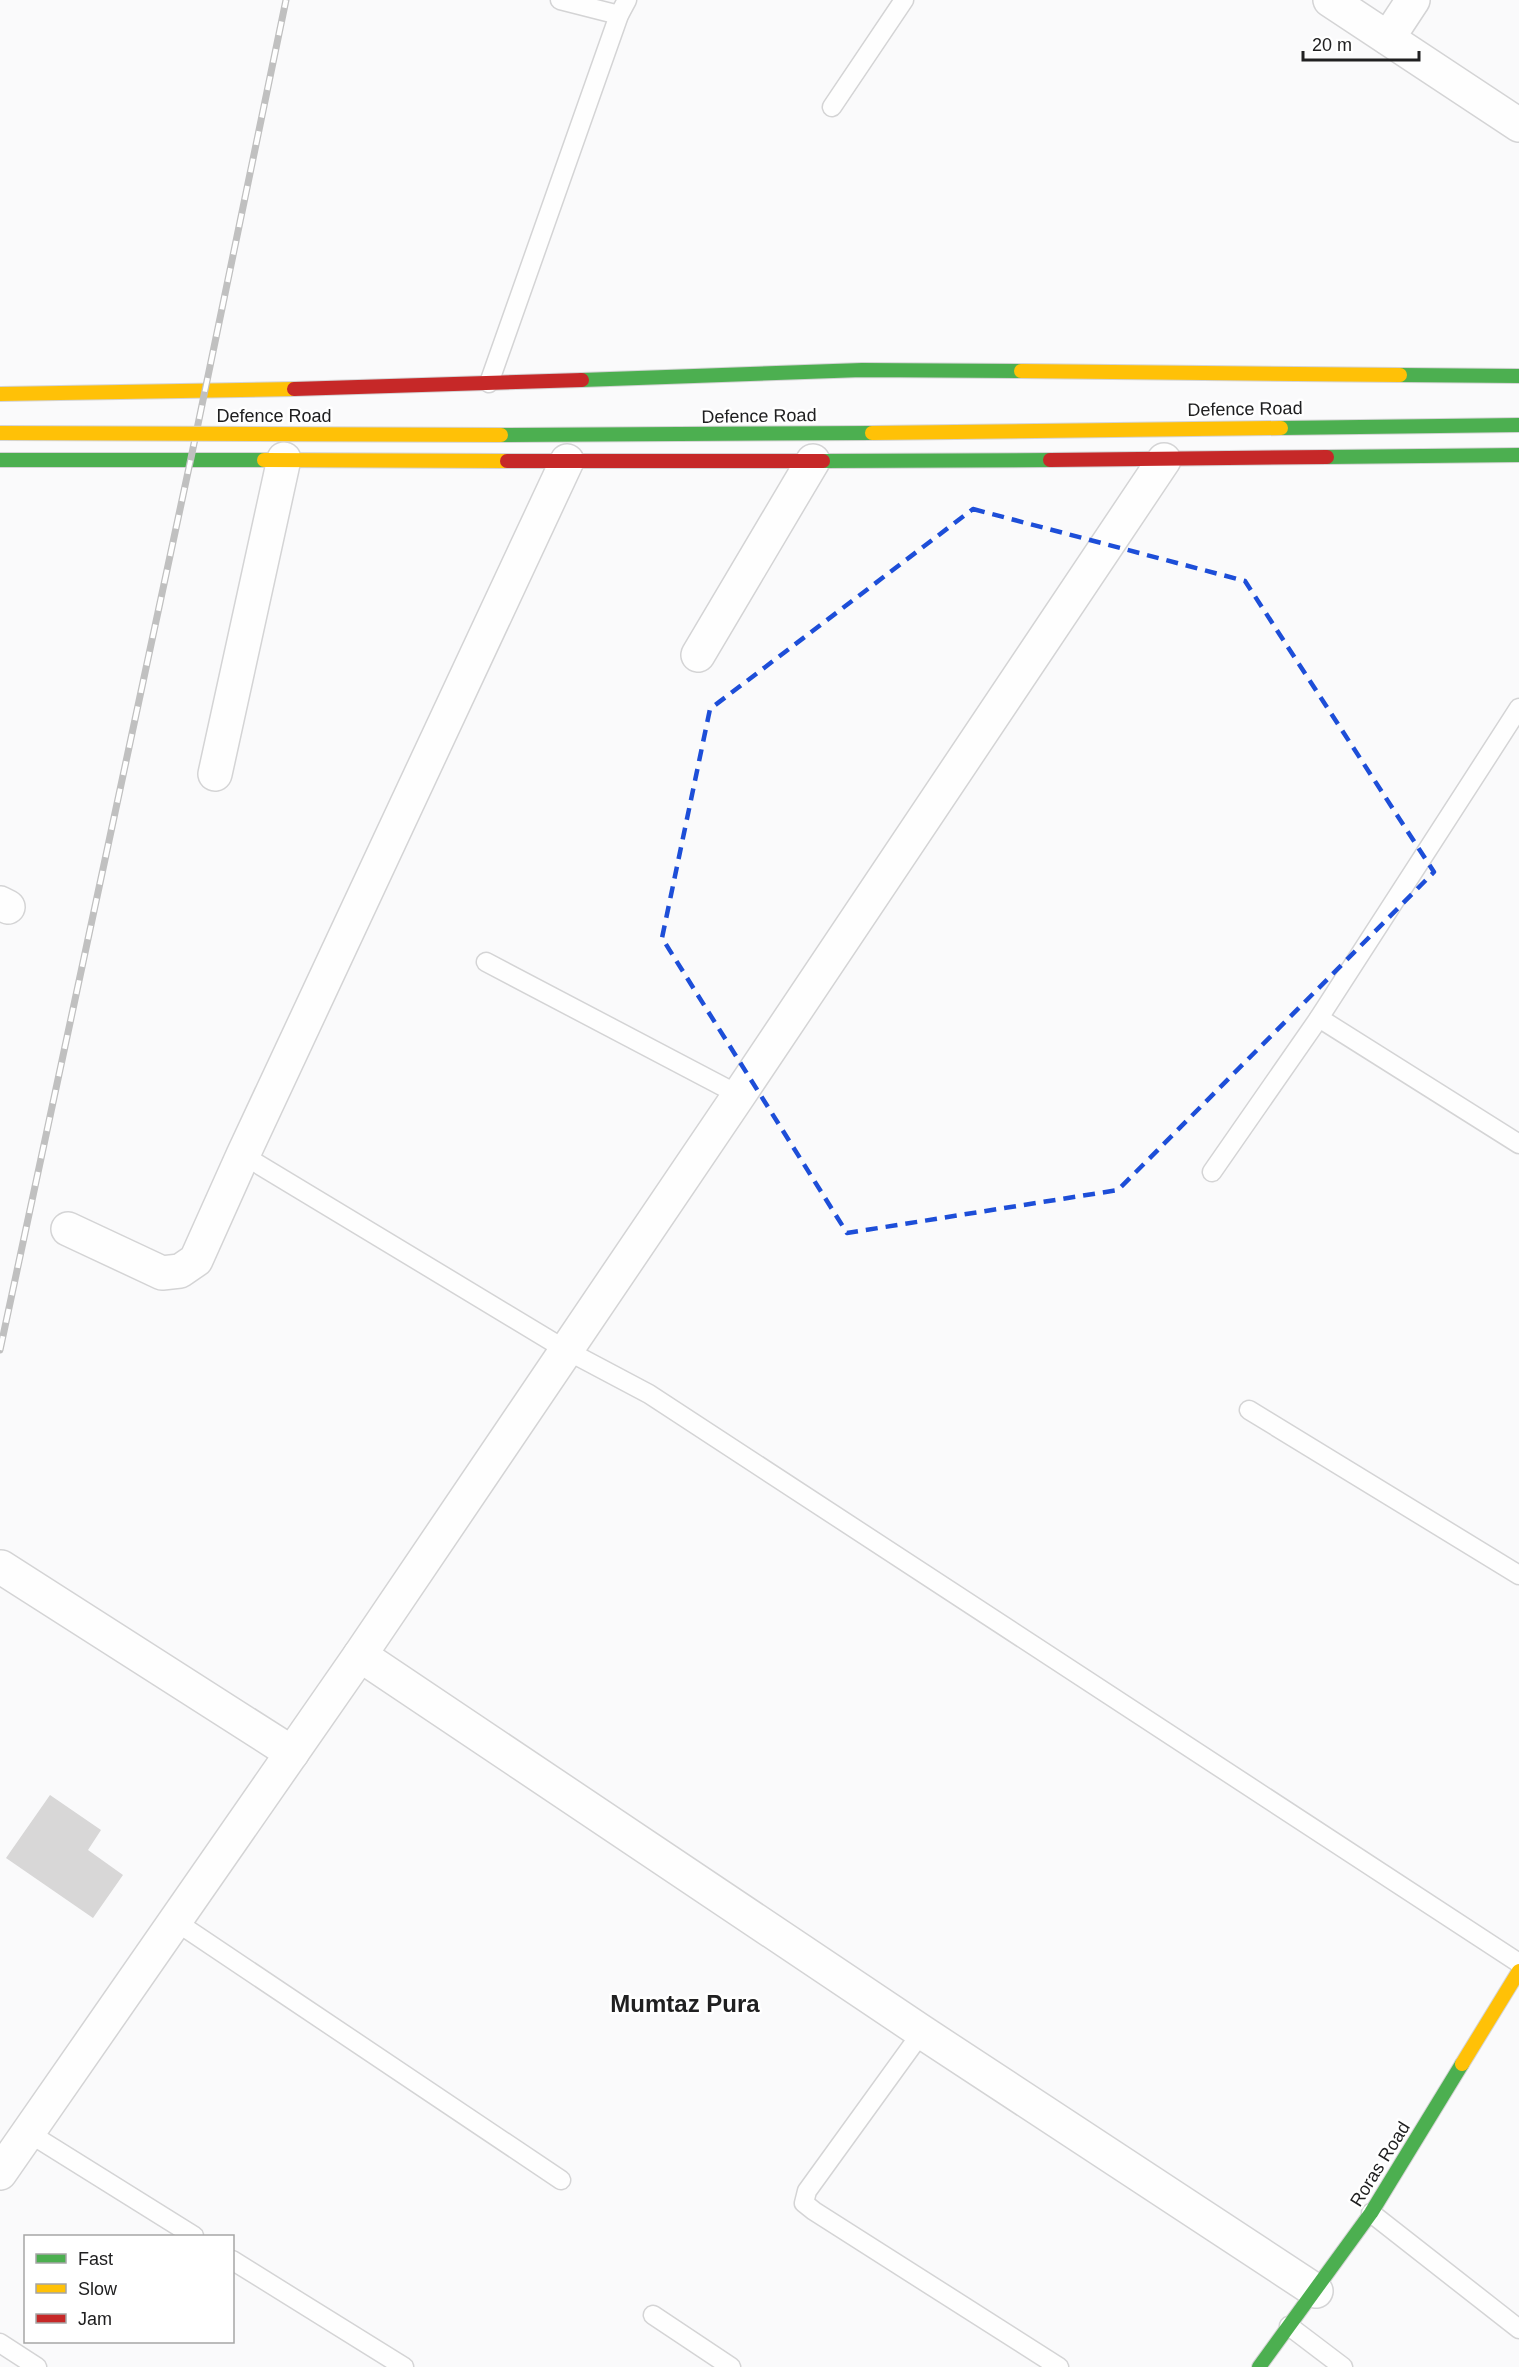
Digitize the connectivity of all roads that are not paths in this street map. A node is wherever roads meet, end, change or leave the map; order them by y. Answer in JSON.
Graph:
{"nodes":[{"id":1,"x":560,"y":0,"type":"edge"},
{"id":2,"x":904,"y":0,"type":"edge"},
{"id":3,"x":1330,"y":0,"type":"edge"},
{"id":4,"x":1413,"y":0,"type":"edge"},
{"id":5,"x":623,"y":8,"type":"edge"},
{"id":6,"x":1388,"y":38,"type":"junction"},
{"id":7,"x":832,"y":107,"type":"dead end"},
{"id":8,"x":1519,"y":125,"type":"edge"},
{"id":9,"x":1519,"y":376,"type":"edge"},
{"id":10,"x":489,"y":383,"type":"junction"},
{"id":11,"x":0,"y":394,"type":"edge"},
{"id":12,"x":1519,"y":425,"type":"edge"},
{"id":13,"x":0,"y":433,"type":"edge"},
{"id":14,"x":1519,"y":455,"type":"edge"},
{"id":15,"x":284,"y":459,"type":"junction"},
{"id":16,"x":0,"y":460,"type":"edge"},
{"id":17,"x":1164,"y":460,"type":"junction"},
{"id":18,"x":567,"y":461,"type":"junction"},
{"id":19,"x":813,"y":461,"type":"junction"},
{"id":20,"x":698,"y":655,"type":"dead end"},
{"id":21,"x":1519,"y":708,"type":"edge"},
{"id":22,"x":215,"y":774,"type":"dead end"},
{"id":23,"x":486,"y":962,"type":"dead end"},
{"id":24,"x":1319,"y":1018,"type":"junction"},
{"id":25,"x":739,"y":1095,"type":"junction"},
{"id":26,"x":1519,"y":1144,"type":"edge"},
{"id":27,"x":243,"y":1155,"type":"junction"},
{"id":28,"x":1212,"y":1172,"type":"dead end"},
{"id":29,"x":68,"y":1228,"type":"dead end"},
{"id":30,"x":566,"y":1350,"type":"junction"},
{"id":31,"x":1249,"y":1410,"type":"dead end"},
{"id":32,"x":1,"y":1567,"type":"edge"},
{"id":33,"x":1519,"y":1575,"type":"edge"},
{"id":34,"x":360,"y":1655,"type":"junction"},
{"id":35,"x":292,"y":1753,"type":"junction"},
{"id":36,"x":175,"y":1921,"type":"junction"},
{"id":37,"x":1519,"y":1963,"type":"edge"},
{"id":38,"x":1519,"y":1971,"type":"edge"},
{"id":39,"x":922,"y":2032,"type":"junction"},
{"id":40,"x":29,"y":2133,"type":"junction"},
{"id":41,"x":0,"y":2173,"type":"edge"},
{"id":42,"x":561,"y":2180,"type":"dead end"},
{"id":43,"x":1371,"y":2213,"type":"junction"},
{"id":44,"x":192,"y":2235,"type":"edge"},
{"id":45,"x":234,"y":2261,"type":"edge"},
{"id":46,"x":1316,"y":2291,"type":"junction"},
{"id":47,"x":653,"y":2315,"type":"dead end"},
{"id":48,"x":1289,"y":2326,"type":"junction"},
{"id":49,"x":1519,"y":2329,"type":"edge"},
{"id":50,"x":0,"y":2343,"type":"edge"},
{"id":51,"x":38,"y":2367,"type":"edge"},
{"id":52,"x":404,"y":2367,"type":"edge"},
{"id":53,"x":731,"y":2367,"type":"edge"},
{"id":54,"x":1059,"y":2367,"type":"edge"},
{"id":55,"x":1259,"y":2367,"type":"edge"},
{"id":56,"x":1343,"y":2367,"type":"edge"}],
"edges":[{"from":1,"to":5,"type":"lane"},
{"from":2,"to":7,"type":"lane"},
{"from":3,"to":6,"type":"street"},
{"from":4,"to":6,"type":"street"},
{"from":5,"to":10,"type":"lane"},
{"from":6,"to":8,"type":"street"},
{"from":9,"to":10,"type":"street"},
{"from":10,"to":11,"type":"street"},
{"from":12,"to":13,"type":"street","name":"Defence Road","bridge":true},
{"from":14,"to":17,"type":"street"},
{"from":15,"to":16,"type":"street"},
{"from":15,"to":18,"type":"street"},
{"from":15,"to":22,"type":"street"},
{"from":17,"to":19,"type":"street"},
{"from":17,"to":25,"type":"street"},
{"from":18,"to":19,"type":"street"},
{"from":18,"to":27,"type":"street"},
{"from":19,"to":20,"type":"street"},
{"from":21,"to":24,"type":"lane"},
{"from":23,"to":25,"type":"lane"},
{"from":24,"to":26,"type":"lane"},
{"from":24,"to":28,"type":"lane"},
{"from":25,"to":30,"type":"street"},
{"from":27,"to":29,"type":"street"},
{"from":27,"to":30,"type":"lane"},
{"from":30,"to":34,"type":"street"},
{"from":30,"to":37,"type":"lane"},
{"from":31,"to":33,"type":"lane"},
{"from":32,"to":35,"type":"street"},
{"from":34,"to":35,"type":"street"},
{"from":34,"to":39,"type":"street"},
{"from":35,"to":36,"type":"street"},
{"from":36,"to":40,"type":"street"},
{"from":36,"to":42,"type":"lane"},
{"from":38,"to":43,"type":"street","name":"Roras Road"},
{"from":39,"to":46,"type":"street"},
{"from":39,"to":54,"type":"lane"},
{"from":40,"to":41,"type":"street"},
{"from":40,"to":44,"type":"lane"},
{"from":43,"to":46,"type":"street","name":"Roras Road"},
{"from":43,"to":49,"type":"lane"},
{"from":45,"to":52,"type":"lane"},
{"from":46,"to":48,"type":"street","name":"Roras Road"},
{"from":47,"to":53,"type":"lane"},
{"from":48,"to":55,"type":"street","name":"Roras Road"},
{"from":48,"to":56,"type":"lane"},
{"from":50,"to":51,"type":"lane"}]}
